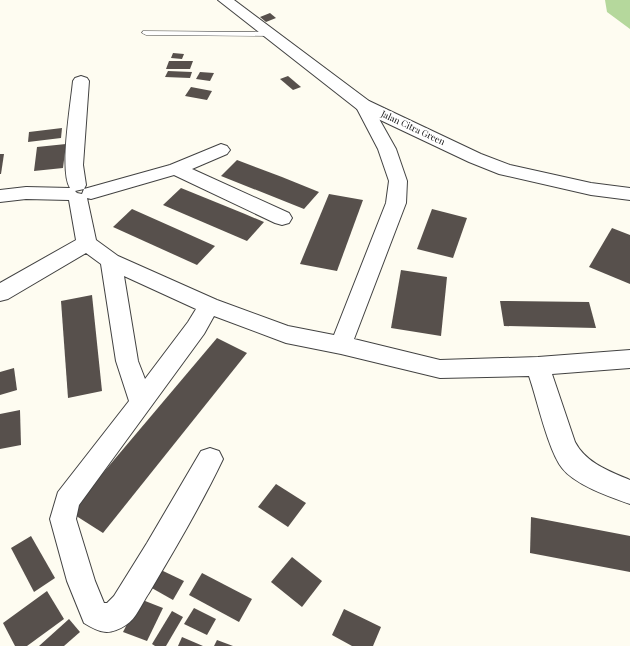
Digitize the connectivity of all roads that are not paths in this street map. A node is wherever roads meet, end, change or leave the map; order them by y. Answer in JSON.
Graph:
{"nodes":[{"id":1,"x":225,"y":0,"type":"edge"},
{"id":2,"x":146,"y":33,"type":"dead end"},
{"id":3,"x":270,"y":34,"type":"junction"},
{"id":4,"x":81,"y":81,"type":"dead end"},
{"id":5,"x":363,"y":105,"type":"junction"},
{"id":6,"x":221,"y":150,"type":"dead end"},
{"id":7,"x":176,"y":169,"type":"junction"},
{"id":8,"x":78,"y":192,"type":"junction"},
{"id":9,"x":630,"y":194,"type":"edge"},
{"id":10,"x":0,"y":196,"type":"edge"},
{"id":11,"x":282,"y":218,"type":"dead end"},
{"id":12,"x":87,"y":243,"type":"junction"},
{"id":13,"x":111,"y":261,"type":"junction"},
{"id":14,"x":0,"y":292,"type":"edge"},
{"id":15,"x":209,"y":306,"type":"junction"},
{"id":16,"x":341,"y":345,"type":"junction"},
{"id":17,"x":630,"y":359,"type":"edge"},
{"id":18,"x":538,"y":366,"type":"junction"},
{"id":19,"x":141,"y":402,"type":"junction"},
{"id":20,"x":210,"y":459,"type":"dead end"},
{"id":21,"x":630,"y":492,"type":"edge"}],
"edges":[{"from":1,"to":3,"type":"street","name":"Jalan Citra Green"},
{"from":2,"to":3,"type":"lane"},
{"from":3,"to":5,"type":"street","name":"Jalan Citra Green"},
{"from":4,"to":8,"type":"street"},
{"from":5,"to":9,"type":"street","name":"Jalan Citra Green"},
{"from":5,"to":16,"type":"street"},
{"from":6,"to":7,"type":"street"},
{"from":7,"to":8,"type":"street"},
{"from":7,"to":11,"type":"street"},
{"from":8,"to":10,"type":"street"},
{"from":8,"to":12,"type":"street"},
{"from":12,"to":13,"type":"street"},
{"from":12,"to":14,"type":"street"},
{"from":13,"to":15,"type":"street"},
{"from":13,"to":19,"type":"street"},
{"from":15,"to":16,"type":"street"},
{"from":15,"to":19,"type":"street"},
{"from":16,"to":18,"type":"street"},
{"from":17,"to":18,"type":"street"},
{"from":18,"to":21,"type":"street"},
{"from":19,"to":20,"type":"street"}]}
